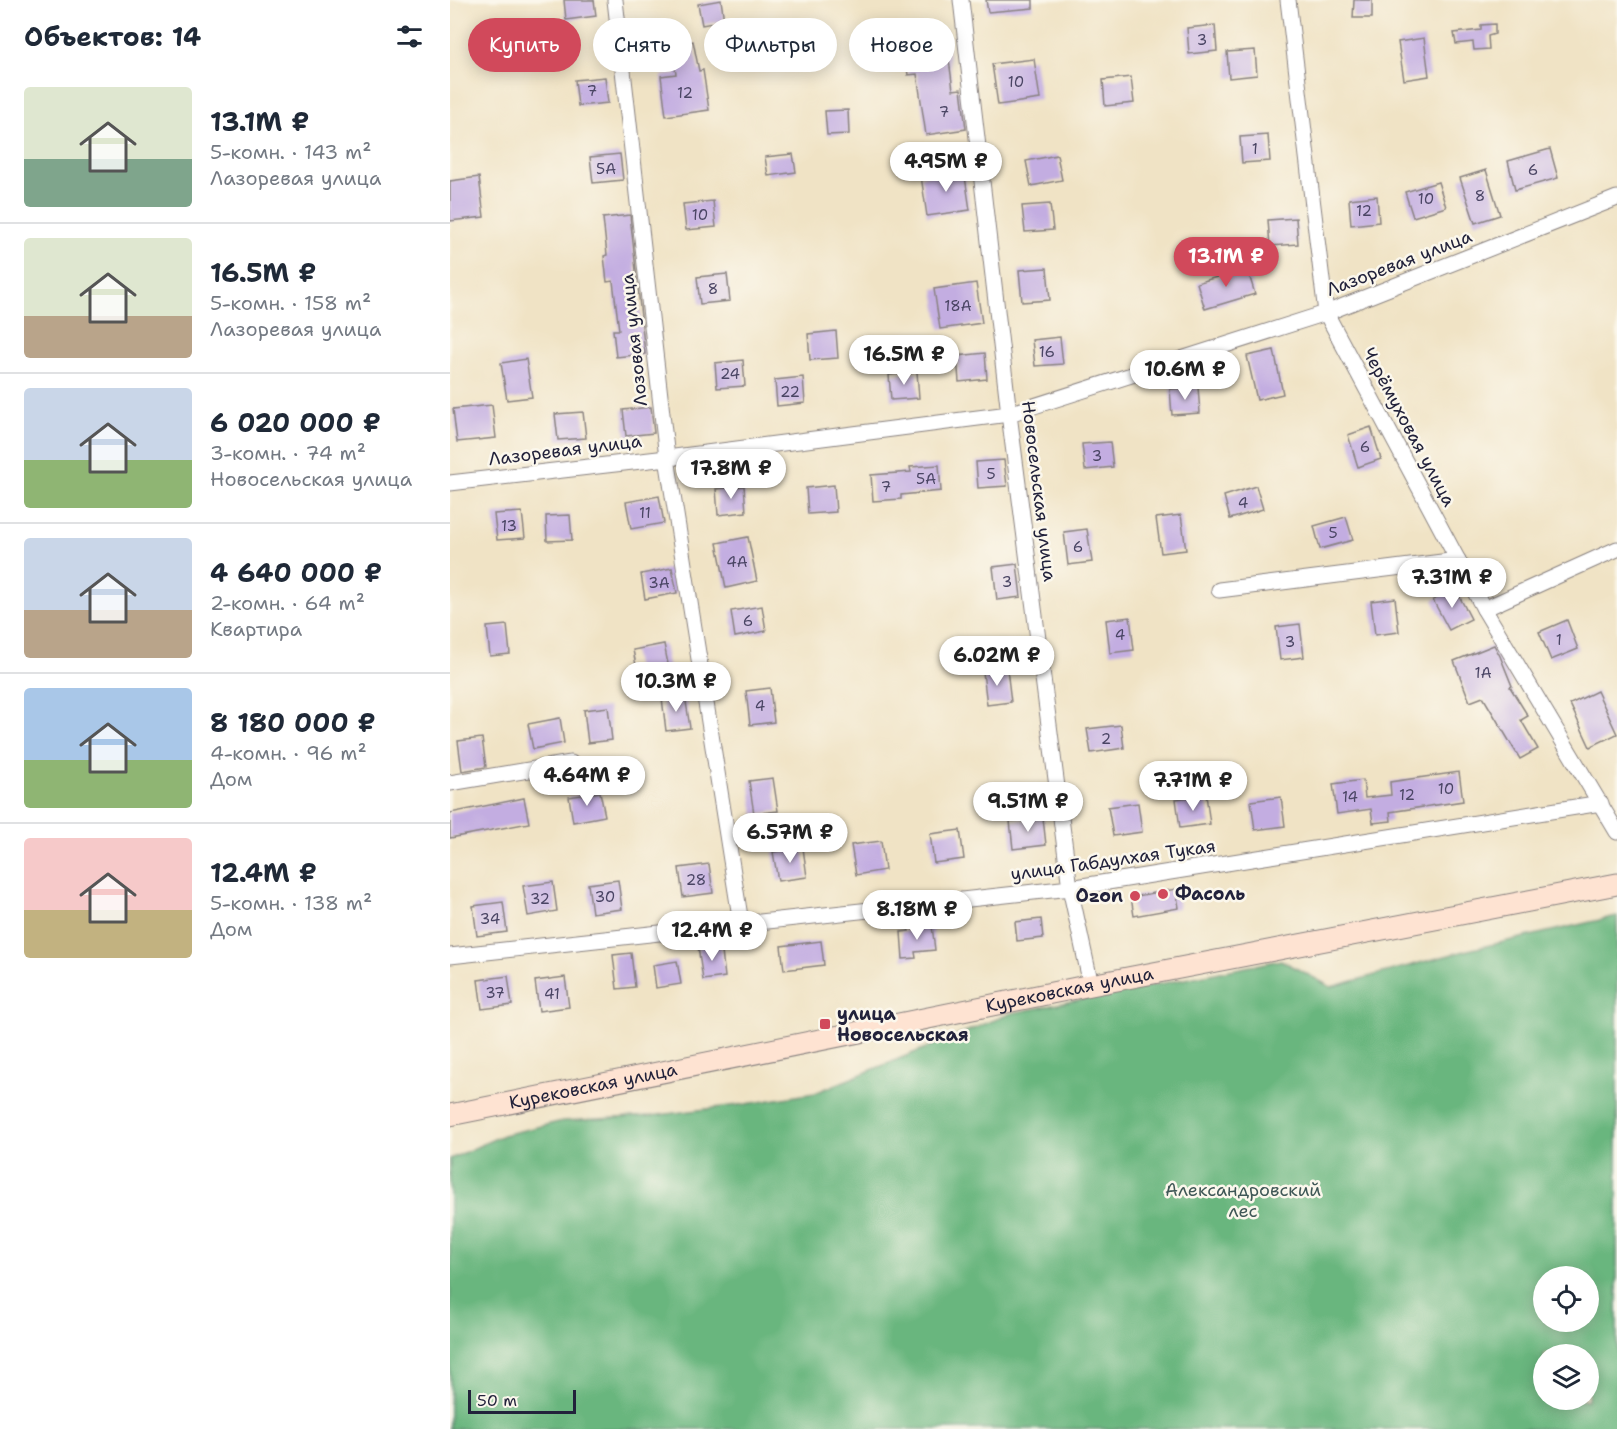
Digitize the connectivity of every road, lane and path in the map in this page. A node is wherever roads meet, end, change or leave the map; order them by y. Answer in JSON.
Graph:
{"nodes":[{"id":1,"x":615,"y":0,"type":"edge"},
{"id":2,"x":961,"y":0,"type":"edge"},
{"id":3,"x":1288,"y":0,"type":"edge"},
{"id":4,"x":1617,"y":198,"type":"edge"},
{"id":5,"x":1326,"y":313,"type":"junction"},
{"id":6,"x":1009,"y":414,"type":"junction"},
{"id":7,"x":667,"y":458,"type":"junction"},
{"id":8,"x":450,"y":483,"type":"edge"},
{"id":9,"x":1617,"y":549,"type":"edge"},
{"id":10,"x":1458,"y":560,"type":"junction"},
{"id":11,"x":1219,"y":590,"type":"dead end"},
{"id":12,"x":1484,"y":609,"type":"junction"},
{"id":13,"x":571,"y":763,"type":"dead end"},
{"id":14,"x":450,"y":783,"type":"edge"},
{"id":15,"x":1601,"y":803,"type":"junction"},
{"id":16,"x":1617,"y":832,"type":"edge"},
{"id":17,"x":1617,"y":884,"type":"edge"},
{"id":18,"x":1070,"y":888,"type":"junction"},
{"id":19,"x":741,"y":923,"type":"junction"},
{"id":20,"x":450,"y":956,"type":"edge"},
{"id":21,"x":1091,"y":985,"type":"junction"},
{"id":22,"x":450,"y":1115,"type":"edge"}],
"edges":[{"from":1,"to":7,"type":"street","name":"Лозовая улица"},
{"from":2,"to":6,"type":"street","name":"Новосельская улица"},
{"from":3,"to":5,"type":"street","name":"Черёмуховая улица"},
{"from":4,"to":5,"type":"street","name":"Лазоревая улица"},
{"from":5,"to":6,"type":"street","name":"Лазоревая улица"},
{"from":5,"to":10,"type":"street","name":"Черёмуховая улица"},
{"from":6,"to":7,"type":"street","name":"Лазоревая улица"},
{"from":6,"to":18,"type":"street","name":"Новосельская улица"},
{"from":7,"to":8,"type":"street","name":"Лазоревая улица"},
{"from":7,"to":19,"type":"street","name":"Лозовая улица"},
{"from":9,"to":12,"type":"street"},
{"from":10,"to":11,"type":"street"},
{"from":10,"to":12,"type":"street","name":"Черёмуховая улица"},
{"from":12,"to":15,"type":"street","name":"Черёмуховая улица"},
{"from":13,"to":14,"type":"street"},
{"from":15,"to":16,"type":"street","name":"Черёмуховая улица"},
{"from":15,"to":18,"type":"street","name":"улица Габдулхая Тукая"},
{"from":17,"to":21,"type":"street","name":"Курековская улица"},
{"from":18,"to":19,"type":"street","name":"улица Габдулхая Тукая"},
{"from":18,"to":21,"type":"street","name":"Новосельская улица"},
{"from":19,"to":20,"type":"street","name":"улица Габдулхая Тукая"},
{"from":21,"to":22,"type":"street","name":"Курековская улица"}]}
